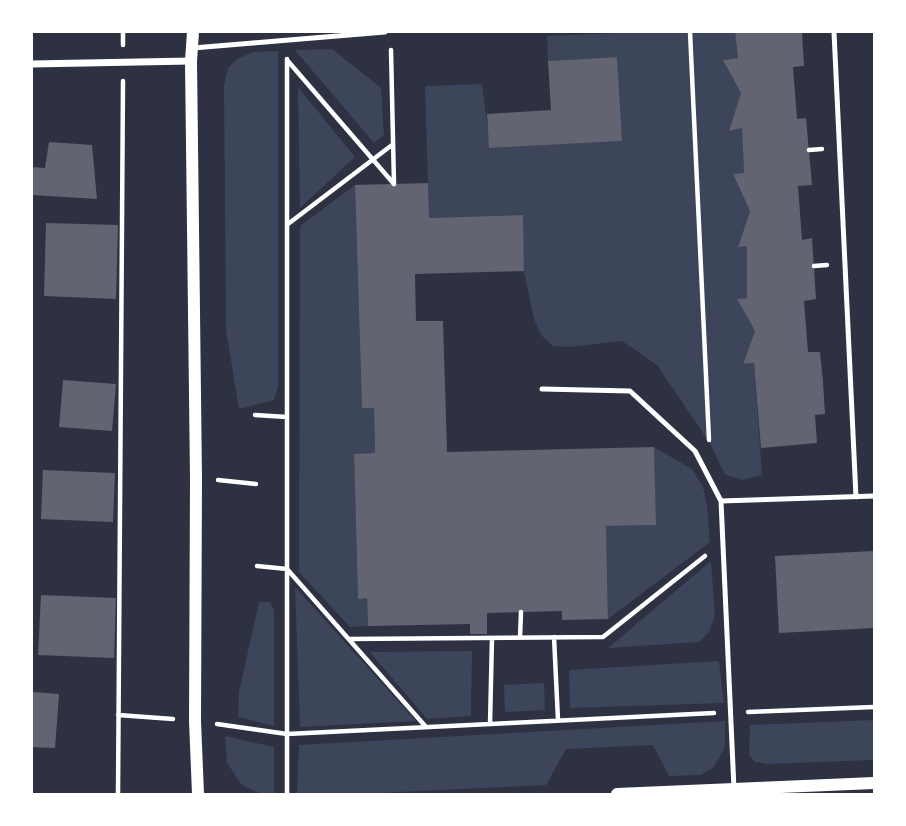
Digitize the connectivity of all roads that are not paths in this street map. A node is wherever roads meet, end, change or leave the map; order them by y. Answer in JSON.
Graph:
{"nodes":[{"id":1,"x":193,"y":32,"type":"edge"},
{"id":2,"x":385,"y":32,"type":"edge"},
{"id":3,"x":834,"y":32,"type":"edge"},
{"id":4,"x":192,"y":54,"type":"junction"},
{"id":5,"x":32,"y":64,"type":"edge"},
{"id":6,"x":542,"y":389,"type":"dead end"},
{"id":7,"x":874,"y":496,"type":"edge"},
{"id":8,"x":856,"y":497,"type":"junction"},
{"id":9,"x":721,"y":501,"type":"junction"},
{"id":10,"x":874,"y":783,"type":"edge"},
{"id":11,"x":734,"y":789,"type":"junction"},
{"id":12,"x":198,"y":794,"type":"edge"},
{"id":13,"x":617,"y":794,"type":"edge"}],
"edges":[{"from":1,"to":4,"type":"street"},
{"from":2,"to":4,"type":"lane"},
{"from":3,"to":8,"type":"lane"},
{"from":4,"to":5,"type":"street"},
{"from":4,"to":12,"type":"street"},
{"from":6,"to":9,"type":"lane"},
{"from":7,"to":8,"type":"lane"},
{"from":8,"to":9,"type":"lane"},
{"from":9,"to":11,"type":"lane"},
{"from":10,"to":11,"type":"street"},
{"from":11,"to":13,"type":"street"}]}
